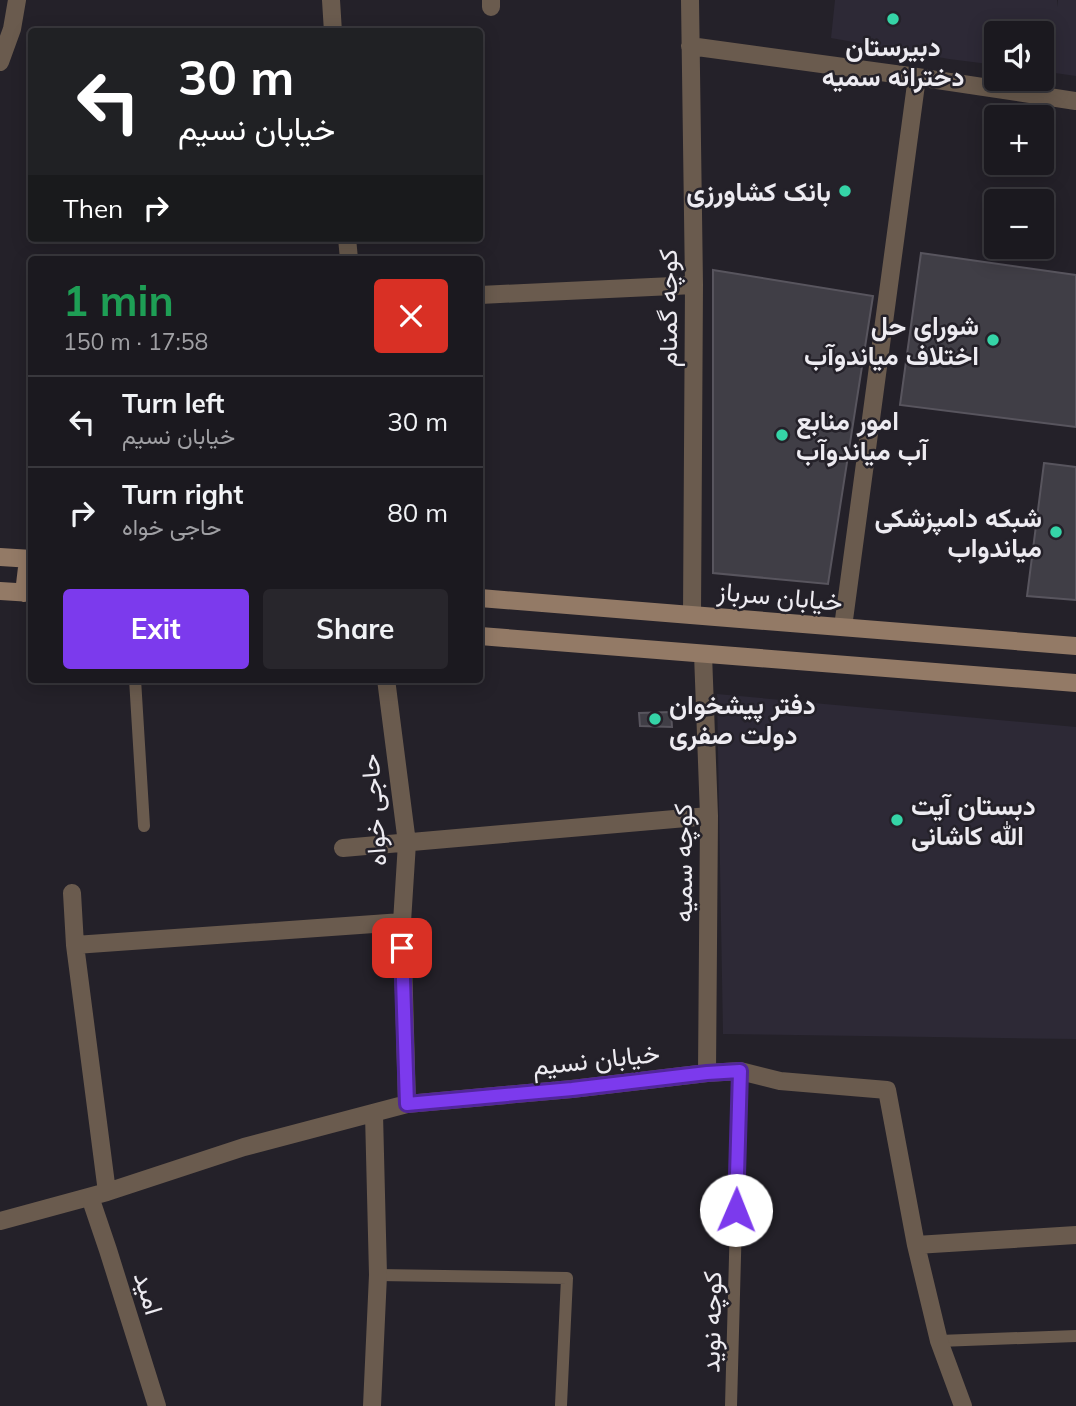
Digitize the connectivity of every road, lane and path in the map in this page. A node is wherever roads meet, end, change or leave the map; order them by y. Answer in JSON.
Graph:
{"nodes":[{"id":1,"x":17,"y":0,"type":"edge"},
{"id":2,"x":331,"y":0,"type":"edge"},
{"id":3,"x":690,"y":0,"type":"edge"},
{"id":4,"x":333,"y":28,"type":"edge"},
{"id":5,"x":691,"y":46,"type":"junction"},
{"id":6,"x":0,"y":62,"type":"edge"},
{"id":7,"x":917,"y":77,"type":"junction"},
{"id":8,"x":1076,"y":101,"type":"edge"},
{"id":9,"x":694,"y":285,"type":"junction"},
{"id":10,"x":483,"y":295,"type":"edge"},
{"id":11,"x":0,"y":557,"type":"edge"},
{"id":12,"x":28,"y":559,"type":"edge"},
{"id":13,"x":0,"y":591,"type":"edge"},
{"id":14,"x":28,"y":593,"type":"edge"},
{"id":15,"x":483,"y":598,"type":"edge"},
{"id":16,"x":692,"y":615,"type":"junction"},
{"id":17,"x":843,"y":627,"type":"junction"},
{"id":18,"x":483,"y":636,"type":"edge"},
{"id":19,"x":1076,"y":646,"type":"edge"},
{"id":20,"x":703,"y":654,"type":"junction"},
{"id":21,"x":135,"y":683,"type":"edge"},
{"id":22,"x":387,"y":683,"type":"edge"},
{"id":23,"x":1076,"y":683,"type":"edge"},
{"id":24,"x":709,"y":816,"type":"junction"},
{"id":25,"x":144,"y":826,"type":"dead end"},
{"id":26,"x":407,"y":843,"type":"junction"},
{"id":27,"x":343,"y":848,"type":"dead end"},
{"id":28,"x":72,"y":893,"type":"dead end"},
{"id":29,"x":402,"y":922,"type":"junction"},
{"id":30,"x":75,"y":945,"type":"junction"},
{"id":31,"x":740,"y":1071,"type":"junction"},
{"id":32,"x":707,"y":1073,"type":"junction"},
{"id":33,"x":407,"y":1104,"type":"junction"},
{"id":34,"x":374,"y":1114,"type":"junction"},
{"id":35,"x":98,"y":1194,"type":"junction"},
{"id":36,"x":0,"y":1221,"type":"edge"},
{"id":37,"x":1076,"y":1235,"type":"edge"},
{"id":38,"x":916,"y":1245,"type":"junction"},
{"id":39,"x":378,"y":1275,"type":"junction"},
{"id":40,"x":1076,"y":1336,"type":"edge"},
{"id":41,"x":939,"y":1341,"type":"junction"},
{"id":42,"x":561,"y":1405,"type":"edge"},
{"id":43,"x":157,"y":1406,"type":"edge"},
{"id":44,"x":372,"y":1406,"type":"edge"},
{"id":45,"x":731,"y":1406,"type":"edge"},
{"id":46,"x":963,"y":1406,"type":"edge"}],
"edges":[{"from":1,"to":6,"type":"street"},
{"from":2,"to":4,"type":"street"},
{"from":3,"to":5,"type":"street","name":"کوچه گمنام"},
{"from":5,"to":7,"type":"street"},
{"from":5,"to":9,"type":"street","name":"کوچه گمنام"},
{"from":7,"to":8,"type":"street"},
{"from":7,"to":17,"type":"street"},
{"from":9,"to":10,"type":"street"},
{"from":9,"to":16,"type":"street","name":"کوچه گمنام"},
{"from":11,"to":12,"type":"main road"},
{"from":13,"to":14,"type":"main road"},
{"from":15,"to":16,"type":"main road","name":"خیابان سرباز"},
{"from":16,"to":17,"type":"main road","name":"خیابان سرباز"},
{"from":17,"to":19,"type":"main road","name":"خیابان سرباز"},
{"from":18,"to":20,"type":"main road"},
{"from":20,"to":23,"type":"main road"},
{"from":20,"to":24,"type":"street","name":"کوچه سمیه"},
{"from":21,"to":25,"type":"lane"},
{"from":22,"to":26,"type":"street","name":"حاجی خواه"},
{"from":24,"to":26,"type":"street"},
{"from":24,"to":32,"type":"street","name":"کوچه سمیه"},
{"from":26,"to":27,"type":"street"},
{"from":26,"to":29,"type":"street","name":"حاجی خواه"},
{"from":28,"to":30,"type":"street","name":"امید"},
{"from":29,"to":30,"type":"street"},
{"from":29,"to":33,"type":"street","name":"حاجی خواه"},
{"from":30,"to":35,"type":"street","name":"امید"},
{"from":31,"to":32,"type":"street","name":"خیابان نسیم"},
{"from":31,"to":38,"type":"street","name":"خیابان نسیم"},
{"from":31,"to":45,"type":"lane","name":"کوچه نوید"},
{"from":32,"to":33,"type":"street","name":"خیابان نسیم"},
{"from":33,"to":34,"type":"street","name":"خیابان نسیم"},
{"from":34,"to":35,"type":"street","name":"خیابان نسیم"},
{"from":34,"to":39,"type":"street"},
{"from":35,"to":36,"type":"street","name":"خیابان نسیم"},
{"from":35,"to":43,"type":"street","name":"امید"},
{"from":37,"to":38,"type":"street"},
{"from":38,"to":41,"type":"street","name":"خیابان نسیم"},
{"from":39,"to":42,"type":"lane"},
{"from":39,"to":44,"type":"street"},
{"from":40,"to":41,"type":"lane"},
{"from":41,"to":46,"type":"street","name":"خیابان نسیم"}]}
